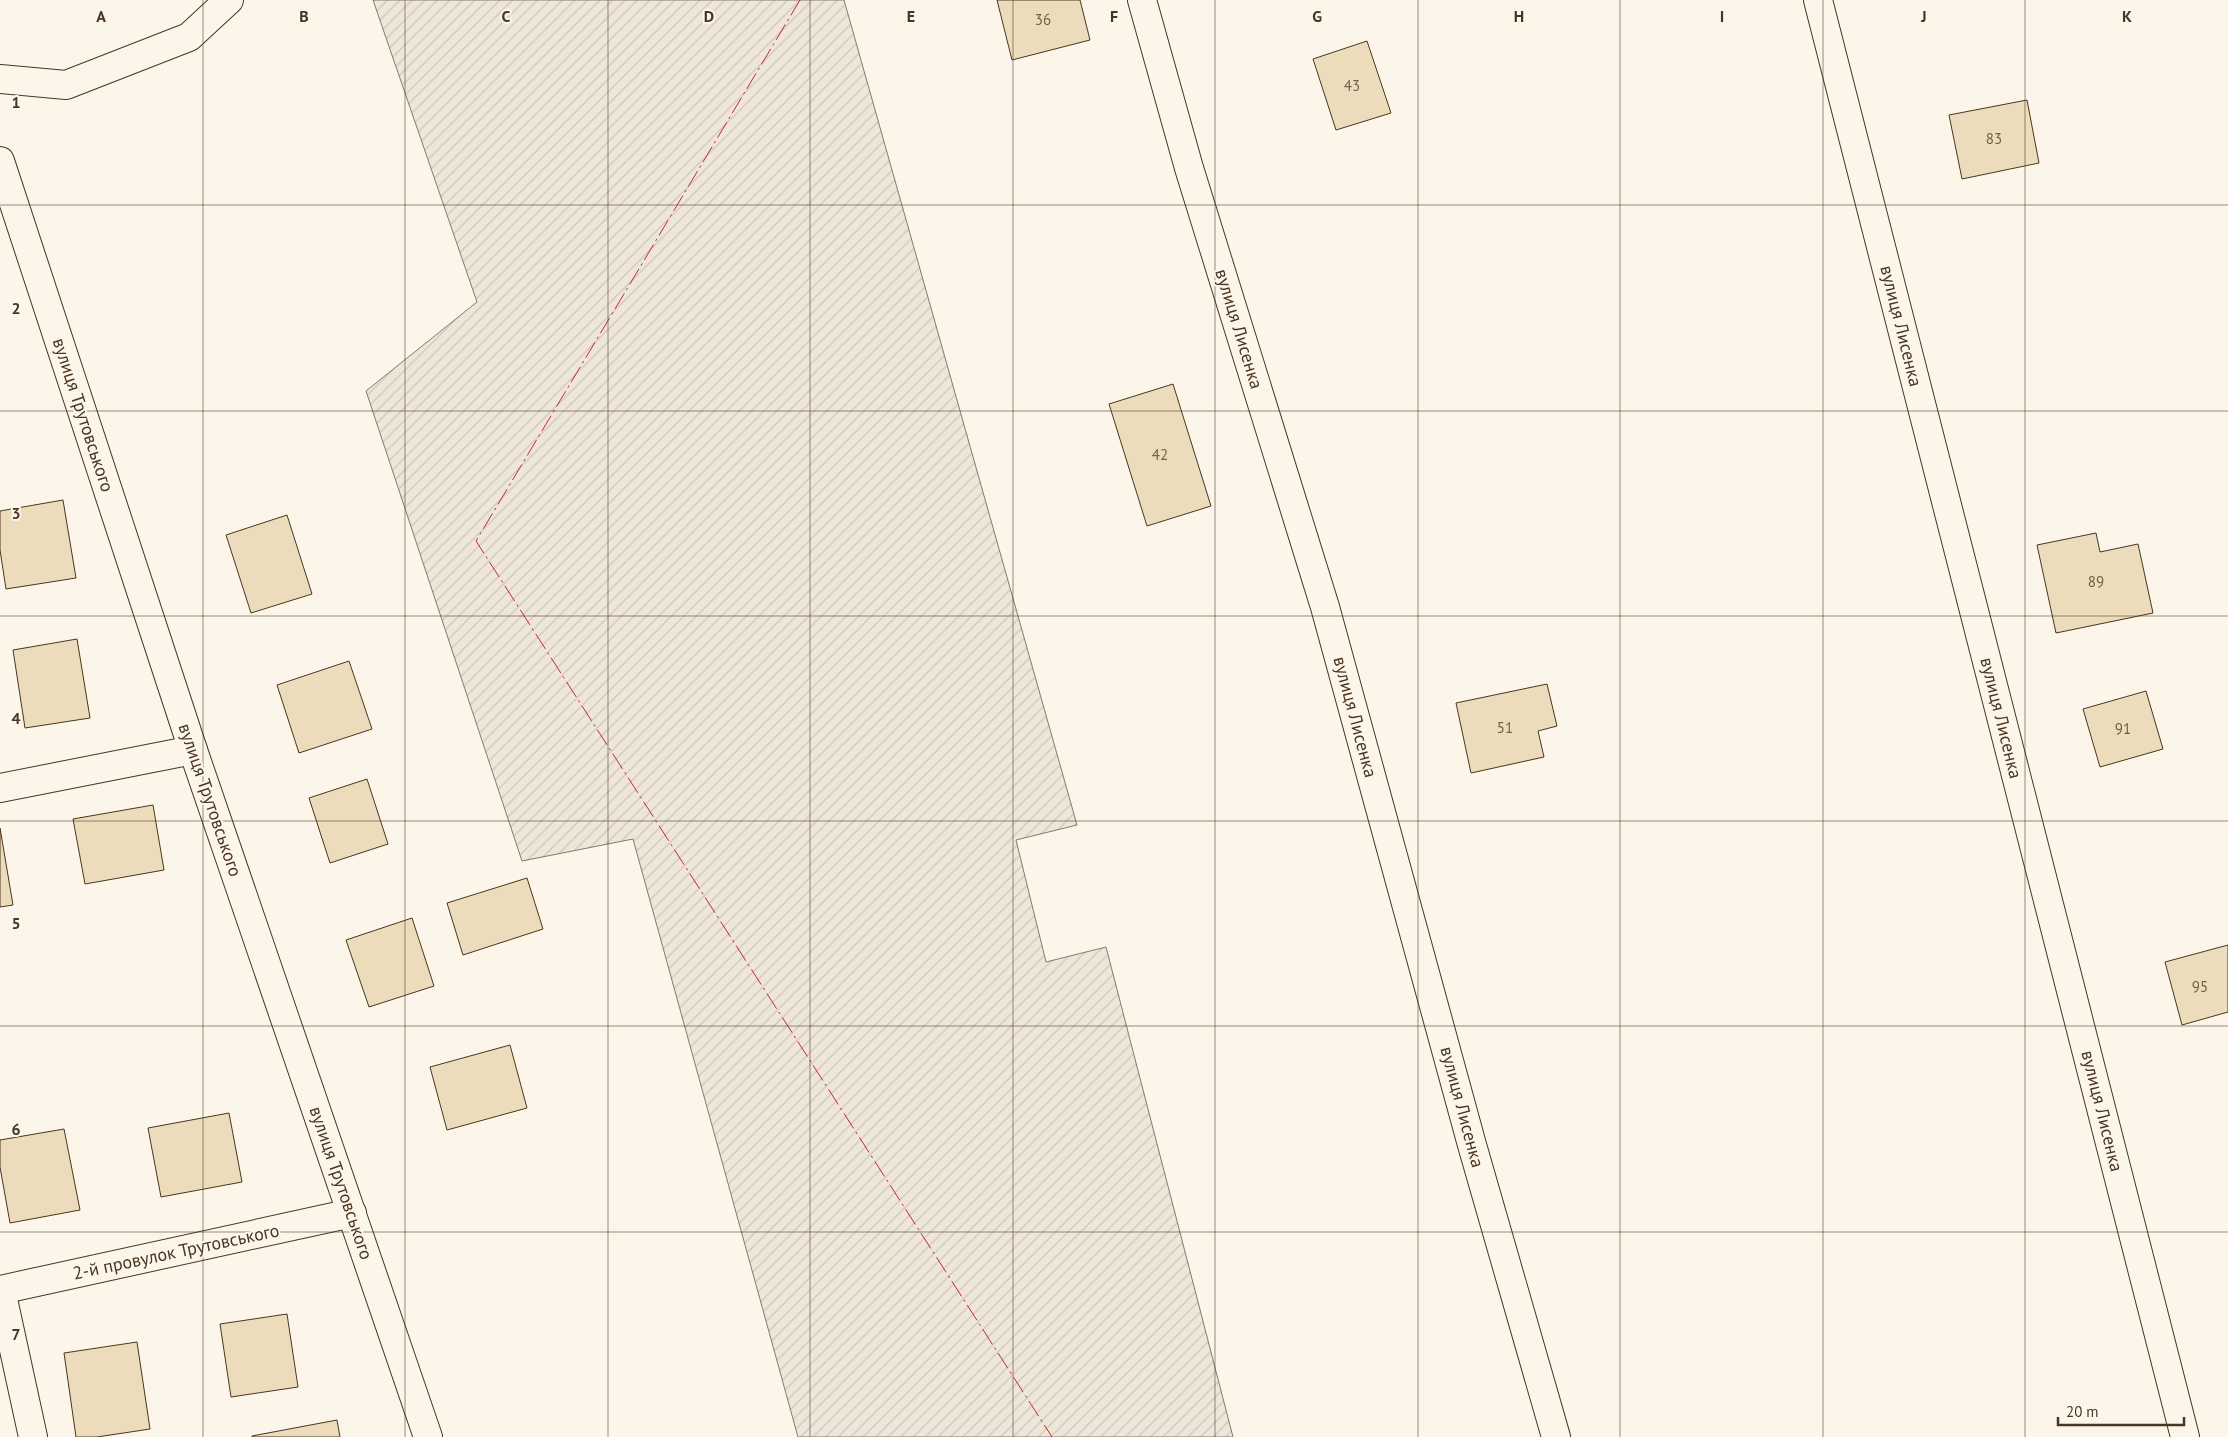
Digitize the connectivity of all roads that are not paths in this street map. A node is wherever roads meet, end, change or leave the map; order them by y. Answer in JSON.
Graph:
{"nodes":[{"id":1,"x":229,"y":0,"type":"edge"},
{"id":2,"x":1142,"y":0,"type":"edge"},
{"id":3,"x":1818,"y":0,"type":"edge"},
{"id":4,"x":0,"y":79,"type":"edge"},
{"id":5,"x":0,"y":161,"type":"edge"},
{"id":6,"x":192,"y":750,"type":"junction"},
{"id":7,"x":0,"y":788,"type":"edge"},
{"id":8,"x":352,"y":1213,"type":"junction"},
{"id":9,"x":0,"y":1290,"type":"edge"},
{"id":10,"x":33,"y":1437,"type":"edge"},
{"id":11,"x":428,"y":1437,"type":"edge"},
{"id":12,"x":1556,"y":1437,"type":"edge"},
{"id":13,"x":2185,"y":1437,"type":"edge"}],
"edges":[{"from":1,"to":4,"type":"street"},
{"from":2,"to":12,"type":"street","name":"вулиця Лисенка"},
{"from":3,"to":13,"type":"street","name":"вулиця Лисенка"},
{"from":5,"to":6,"type":"street","name":"вулиця Трутовського"},
{"from":6,"to":7,"type":"street"},
{"from":6,"to":8,"type":"street","name":"вулиця Трутовського"},
{"from":8,"to":9,"type":"street","name":"2-й провулок Трутовського"},
{"from":8,"to":11,"type":"street","name":"вулиця Трутовського"},
{"from":9,"to":10,"type":"street"}]}
